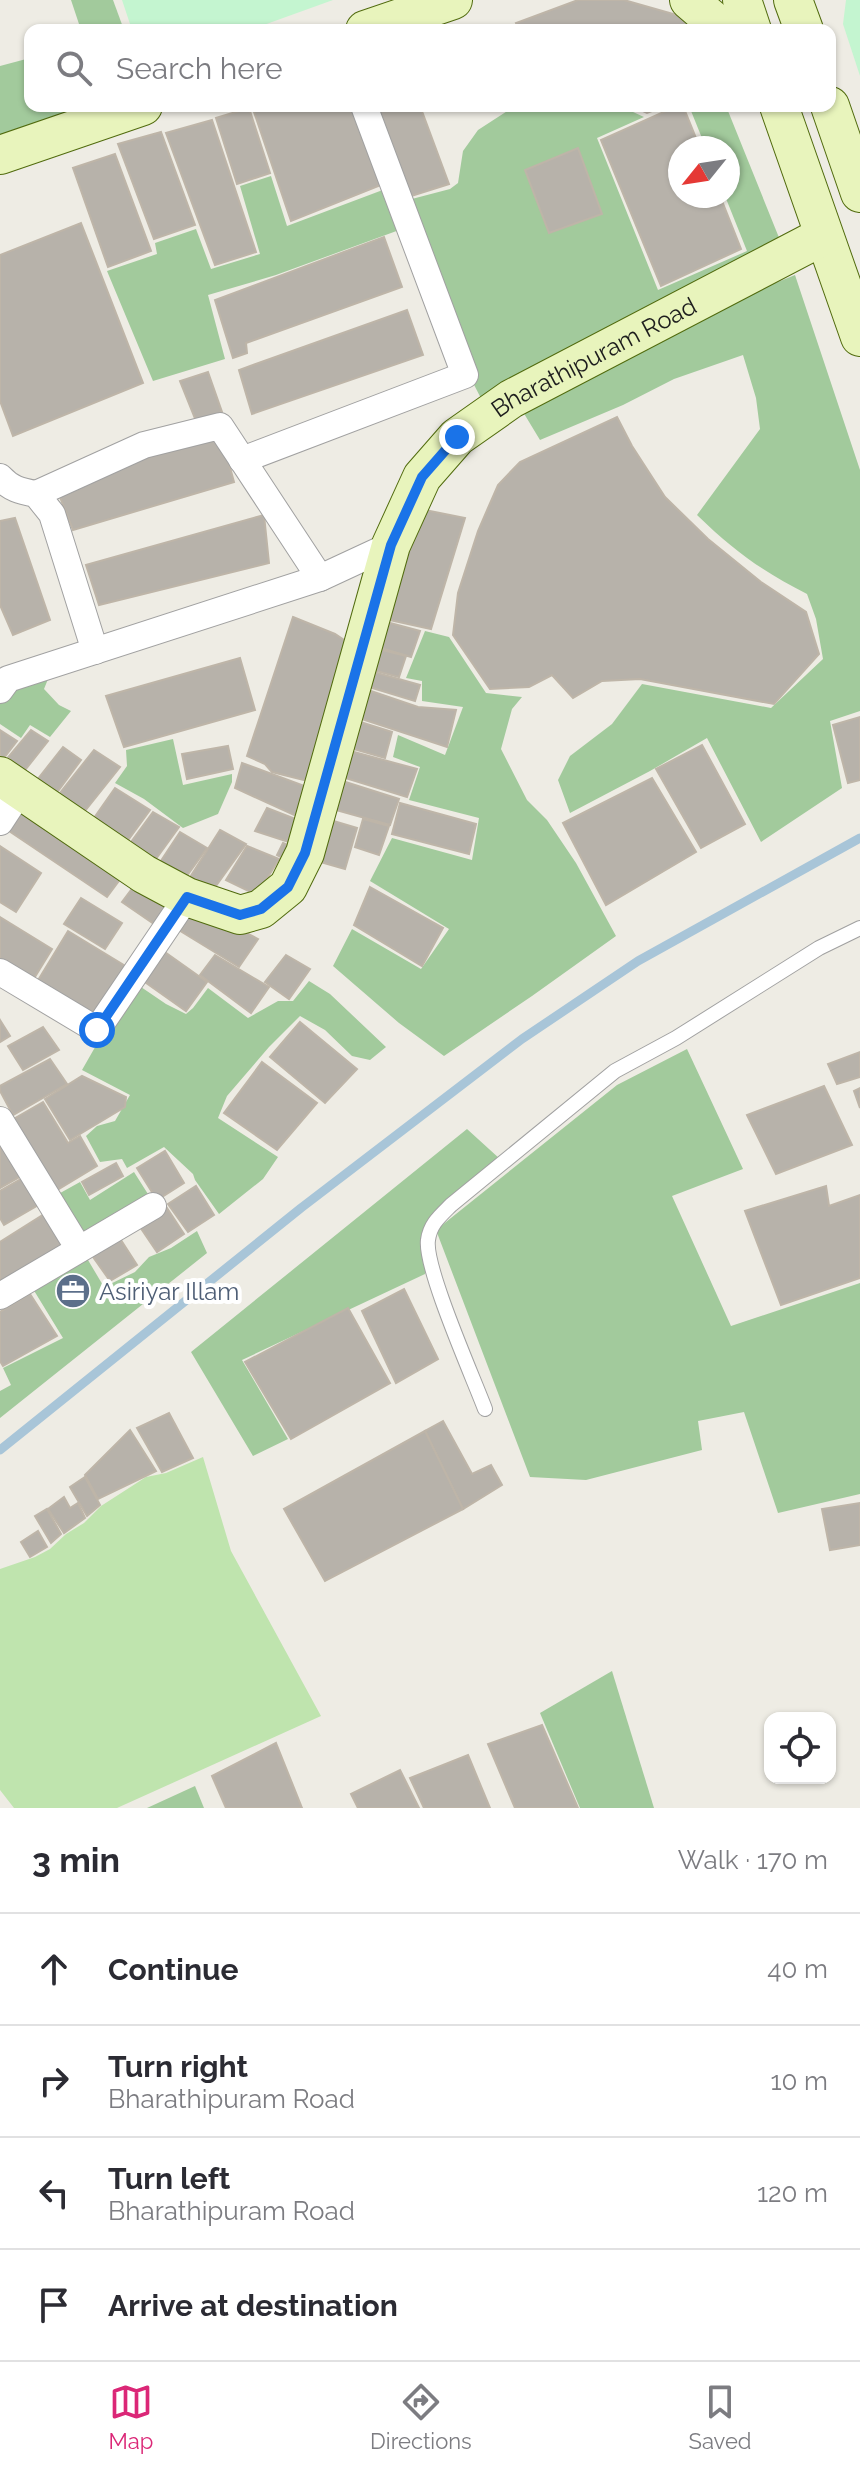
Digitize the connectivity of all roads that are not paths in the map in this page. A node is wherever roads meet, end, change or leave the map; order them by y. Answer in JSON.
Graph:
{"nodes":[{"id":1,"x":453,"y":0,"type":"edge"},
{"id":2,"x":689,"y":0,"type":"edge"},
{"id":3,"x":742,"y":0,"type":"edge"},
{"id":4,"x":793,"y":0,"type":"edge"},
{"id":5,"x":383,"y":24,"type":"edge"},
{"id":6,"x":717,"y":24,"type":"edge"},
{"id":7,"x":750,"y":24,"type":"edge"},
{"id":8,"x":802,"y":24,"type":"edge"},
{"id":9,"x":125,"y":112,"type":"edge"},
{"id":10,"x":366,"y":112,"type":"edge"},
{"id":11,"x":832,"y":112,"type":"edge"},
{"id":12,"x":778,"y":114,"type":"edge"},
{"id":13,"x":0,"y":155,"type":"edge"},
{"id":14,"x":860,"y":193,"type":"edge"},
{"id":15,"x":838,"y":248,"type":"edge"},
{"id":16,"x":860,"y":337,"type":"edge"},
{"id":17,"x":242,"y":460,"type":"junction"},
{"id":18,"x":0,"y":477,"type":"edge"},
{"id":19,"x":36,"y":494,"type":"junction"},
{"id":20,"x":391,"y":545,"type":"junction"},
{"id":21,"x":320,"y":578,"type":"junction"},
{"id":22,"x":95,"y":651,"type":"junction"},
{"id":23,"x":0,"y":690,"type":"edge"},
{"id":24,"x":11,"y":783,"type":"edge"},
{"id":25,"x":0,"y":822,"type":"edge"},
{"id":26,"x":187,"y":897,"type":"junction"},
{"id":27,"x":860,"y":928,"type":"edge"},
{"id":28,"x":0,"y":972,"type":"edge"},
{"id":29,"x":0,"y":1120,"type":"edge"},
{"id":30,"x":153,"y":1206,"type":"dead end"},
{"id":31,"x":79,"y":1249,"type":"junction"},
{"id":32,"x":0,"y":1296,"type":"edge"},
{"id":33,"x":485,"y":1409,"type":"dead end"}],
"edges":[{"from":1,"to":5,"type":"street"},
{"from":2,"to":6,"type":"street"},
{"from":3,"to":7,"type":"street"},
{"from":4,"to":8,"type":"street"},
{"from":9,"to":13,"type":"street"},
{"from":10,"to":17,"type":"street"},
{"from":11,"to":14,"type":"street"},
{"from":12,"to":15,"type":"street"},
{"from":15,"to":16,"type":"street"},
{"from":15,"to":20,"type":"street","name":"Bharathipuram Road"},
{"from":17,"to":19,"type":"street"},
{"from":17,"to":21,"type":"street"},
{"from":18,"to":19,"type":"street"},
{"from":19,"to":22,"type":"street"},
{"from":20,"to":21,"type":"street"},
{"from":20,"to":26,"type":"street","name":"Bharathipuram Road"},
{"from":21,"to":22,"type":"street"},
{"from":22,"to":23,"type":"street"},
{"from":24,"to":25,"type":"street"},
{"from":24,"to":26,"type":"street","name":"Bharathipuram Road"},
{"from":26,"to":28,"type":"street"},
{"from":27,"to":33,"type":"lane"},
{"from":29,"to":31,"type":"street"},
{"from":30,"to":31,"type":"street"},
{"from":31,"to":32,"type":"street"}]}
